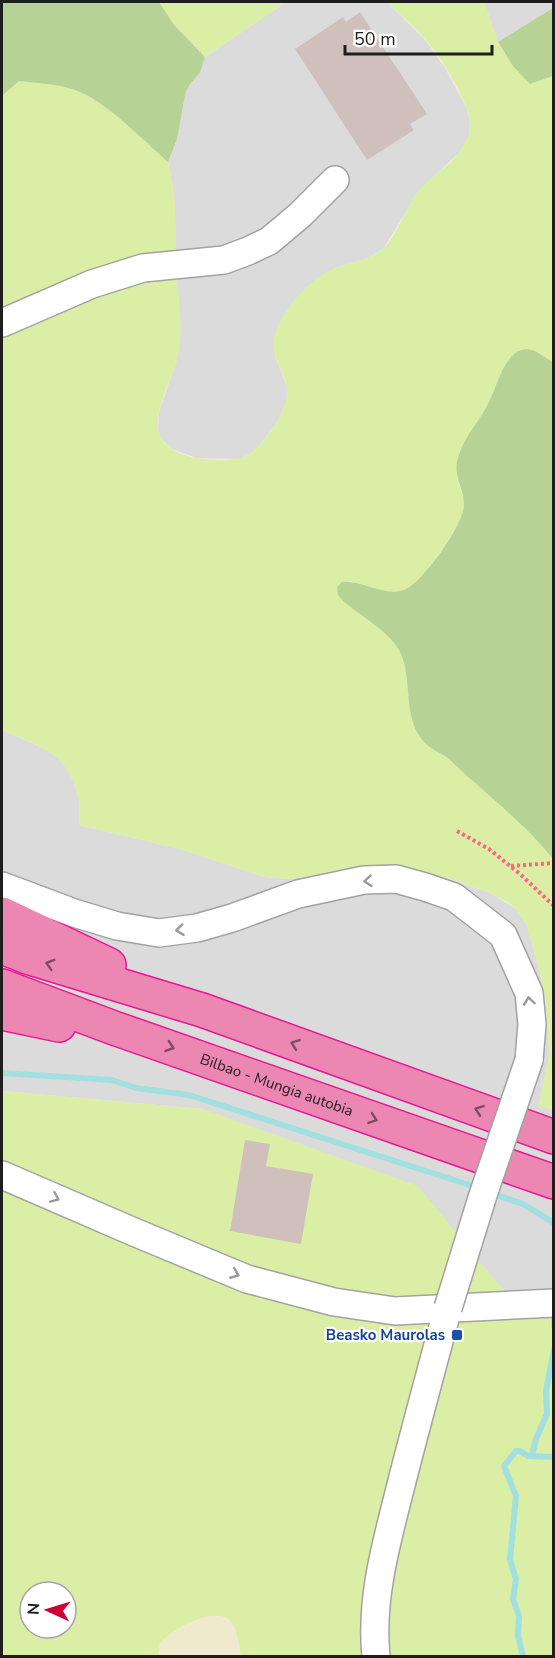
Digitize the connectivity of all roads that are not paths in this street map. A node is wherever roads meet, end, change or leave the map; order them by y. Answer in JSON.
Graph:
{"nodes":[{"id":1,"x":335,"y":180,"type":"dead end"},
{"id":2,"x":2,"y":323,"type":"edge"},
{"id":3,"x":2,"y":886,"type":"edge"},
{"id":4,"x":2,"y":914,"type":"edge"},
{"id":5,"x":2,"y":947,"type":"edge"},
{"id":6,"x":2,"y":986,"type":"edge"},
{"id":7,"x":202,"y":1010,"type":"junction"},
{"id":8,"x":2,"y":1012,"type":"edge"},
{"id":9,"x":114,"y":1028,"type":"junction"},
{"id":10,"x":554,"y":1137,"type":"edge"},
{"id":11,"x":2,"y":1175,"type":"edge"},
{"id":12,"x":554,"y":1182,"type":"edge"},
{"id":13,"x":544,"y":1303,"type":"edge"},
{"id":14,"x":448,"y":1308,"type":"junction"},
{"id":15,"x":376,"y":1656,"type":"edge"}],
"edges":[{"from":1,"to":2,"type":"street"},
{"from":14,"to":3,"type":"street","one_way":true,"bridge":true},
{"from":4,"to":7,"type":"highway"},
{"from":7,"to":5,"type":"highway","one_way":true},
{"from":6,"to":9,"type":"highway","name":"Bilbao - Mungia autobia"},
{"from":10,"to":7,"type":"highway","one_way":true},
{"from":8,"to":9,"type":"highway"},
{"from":9,"to":12,"type":"highway","name":"Bilbao - Mungia autobia","one_way":true},
{"from":11,"to":14,"type":"street","one_way":true},
{"from":13,"to":14,"type":"street"},
{"from":14,"to":15,"type":"street"}]}
